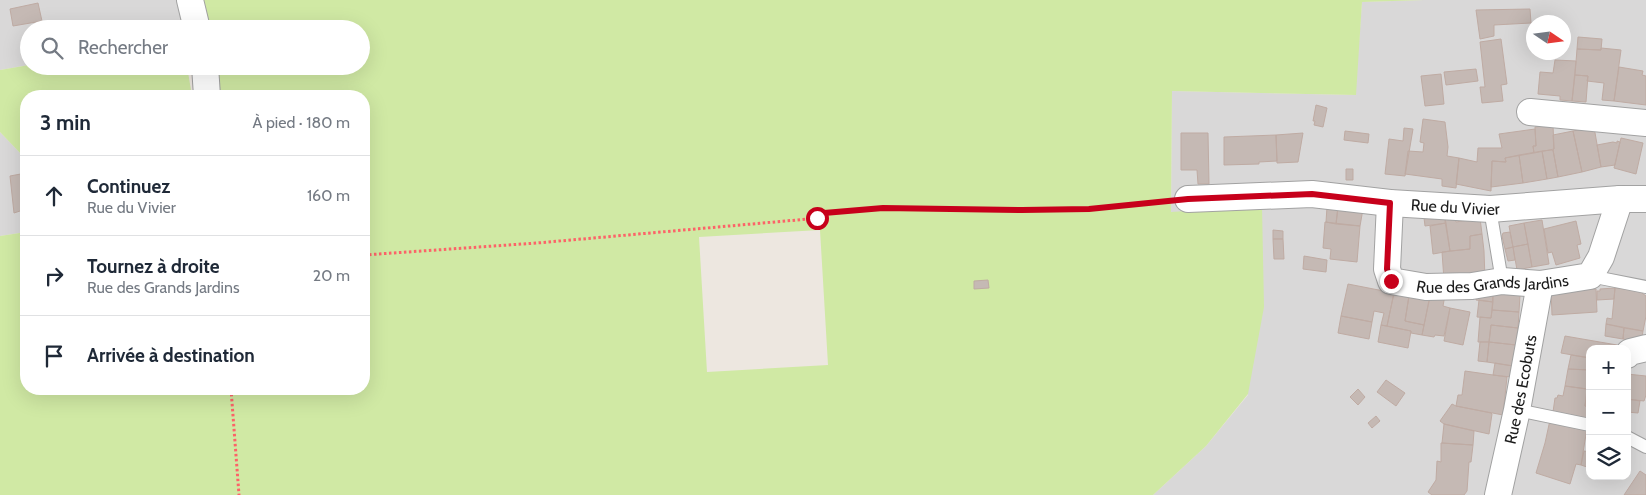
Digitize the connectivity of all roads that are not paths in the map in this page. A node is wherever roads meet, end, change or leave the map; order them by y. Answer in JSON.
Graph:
{"nodes":[{"id":1,"x":190,"y":0,"type":"edge"},
{"id":2,"x":195,"y":20,"type":"edge"},
{"id":3,"x":206,"y":75,"type":"edge"},
{"id":4,"x":207,"y":90,"type":"edge"},
{"id":5,"x":1530,"y":112,"type":"dead end"},
{"id":6,"x":1646,"y":123,"type":"edge"},
{"id":7,"x":1188,"y":199,"type":"road end"},
{"id":8,"x":1620,"y":199,"type":"junction"},
{"id":9,"x":1646,"y":199,"type":"edge"},
{"id":10,"x":1390,"y":203,"type":"junction"},
{"id":11,"x":1490,"y":209,"type":"junction"},
{"id":12,"x":1590,"y":276,"type":"junction"},
{"id":13,"x":1502,"y":281,"type":"junction"},
{"id":14,"x":1540,"y":284,"type":"junction"},
{"id":15,"x":1646,"y":287,"type":"edge"},
{"id":16,"x":1517,"y":410,"type":"junction"},
{"id":17,"x":1586,"y":424,"type":"edge"},
{"id":18,"x":1631,"y":439,"type":"edge"},
{"id":19,"x":1646,"y":447,"type":"edge"},
{"id":20,"x":1498,"y":495,"type":"edge"}],
"edges":[{"from":1,"to":2,"type":"street"},
{"from":3,"to":4,"type":"street"},
{"from":5,"to":6,"type":"street"},
{"from":7,"to":10,"type":"street","name":"Rue du Vivier"},
{"from":8,"to":9,"type":"street","name":"Rue du Vivier"},
{"from":8,"to":11,"type":"street","name":"Rue du Vivier"},
{"from":8,"to":12,"type":"street","name":"Rue des Grands Jardins"},
{"from":10,"to":11,"type":"street","name":"Rue du Vivier"},
{"from":10,"to":13,"type":"street","name":"Rue des Grands Jardins"},
{"from":11,"to":13,"type":"lane"},
{"from":12,"to":14,"type":"street","name":"Rue des Grands Jardins"},
{"from":12,"to":15,"type":"lane"},
{"from":13,"to":14,"type":"street","name":"Rue des Grands Jardins"},
{"from":14,"to":16,"type":"street","name":"Rue des Ecobuts"},
{"from":16,"to":17,"type":"lane"},
{"from":16,"to":20,"type":"street","name":"Rue des Ecobuts"},
{"from":18,"to":19,"type":"lane"}]}
